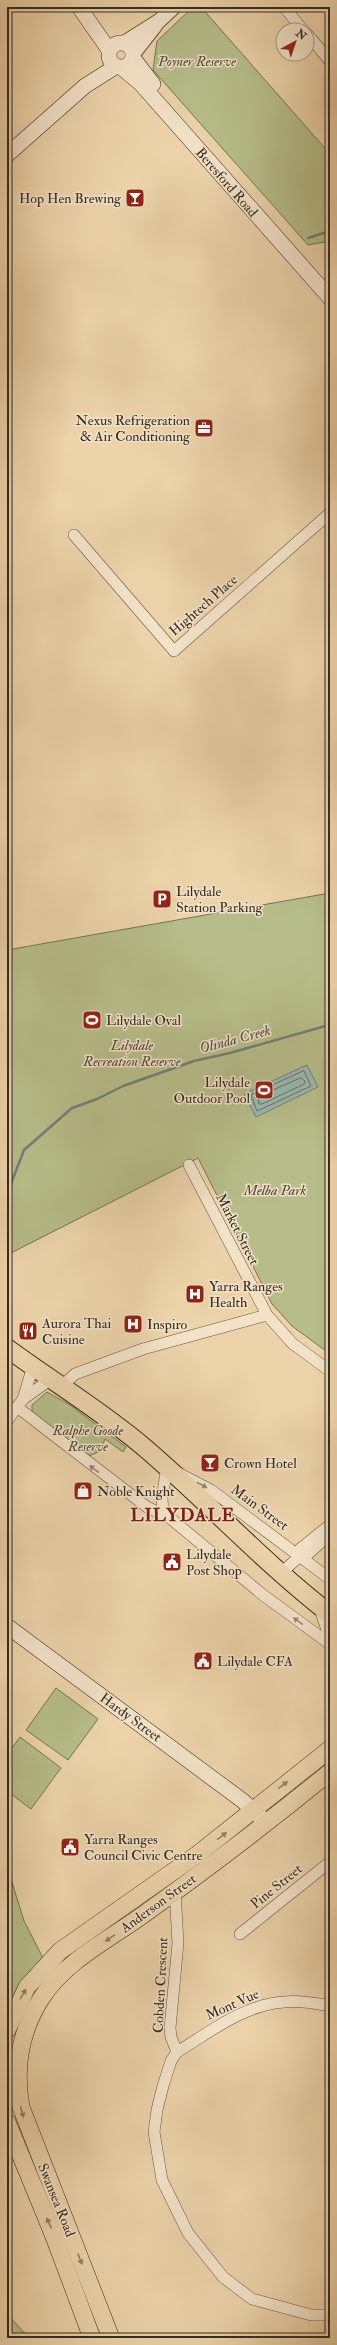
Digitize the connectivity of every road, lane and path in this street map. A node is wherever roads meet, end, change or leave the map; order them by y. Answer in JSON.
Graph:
{"nodes":[{"id":1,"x":174,"y":7,"type":"edge"},
{"id":2,"x":284,"y":7,"type":"edge"},
{"id":3,"x":82,"y":11,"type":"edge"},
{"id":4,"x":297,"y":22,"type":"edge"},
{"id":5,"x":315,"y":43,"type":"edge"},
{"id":6,"x":121,"y":55,"type":"junction"},
{"id":7,"x":330,"y":60,"type":"edge"},
{"id":8,"x":7,"y":155,"type":"edge"},
{"id":9,"x":330,"y":285,"type":"edge"},
{"id":10,"x":330,"y":298,"type":"edge"},
{"id":11,"x":330,"y":513,"type":"edge"},
{"id":12,"x":74,"y":535,"type":"dead end"},
{"id":13,"x":189,"y":1165,"type":"dead end"},
{"id":14,"x":266,"y":1315,"type":"junction"},
{"id":15,"x":7,"y":1348,"type":"edge"},
{"id":16,"x":33,"y":1366,"type":"junction"},
{"id":17,"x":330,"y":1371,"type":"edge"},
{"id":18,"x":57,"y":1383,"type":"junction"},
{"id":19,"x":20,"y":1403,"type":"junction"},
{"id":20,"x":7,"y":1421,"type":"edge"},
{"id":21,"x":167,"y":1467,"type":"junction"},
{"id":22,"x":163,"y":1514,"type":"junction"},
{"id":23,"x":330,"y":1526,"type":"edge"},
{"id":24,"x":330,"y":1534,"type":"edge"},
{"id":25,"x":300,"y":1556,"type":"junction"},
{"id":26,"x":281,"y":1573,"type":"junction"},
{"id":27,"x":330,"y":1579,"type":"edge"},
{"id":28,"x":325,"y":1610,"type":"edge"},
{"id":29,"x":7,"y":1626,"type":"edge"},
{"id":30,"x":330,"y":1639,"type":"edge"},
{"id":31,"x":330,"y":1644,"type":"edge"},
{"id":32,"x":330,"y":1749,"type":"edge"},
{"id":33,"x":330,"y":1772,"type":"edge"},
{"id":34,"x":253,"y":1810,"type":"junction"},
{"id":35,"x":267,"y":1823,"type":"junction"},
{"id":36,"x":204,"y":1860,"type":"junction"},
{"id":37,"x":330,"y":1862,"type":"edge"},
{"id":38,"x":174,"y":1891,"type":"junction"},
{"id":39,"x":102,"y":1921,"type":"junction"},
{"id":40,"x":240,"y":1934,"type":"dead end"},
{"id":41,"x":330,"y":2006,"type":"edge"},
{"id":42,"x":7,"y":2030,"type":"edge"},
{"id":43,"x":176,"y":2052,"type":"junction"},
{"id":44,"x":18,"y":2059,"type":"joint"},
{"id":45,"x":7,"y":2122,"type":"edge"},
{"id":46,"x":330,"y":2315,"type":"edge"},
{"id":47,"x":92,"y":2338,"type":"edge"},
{"id":48,"x":111,"y":2338,"type":"edge"}],
"edges":[{"from":1,"to":6,"type":"street"},
{"from":2,"to":4,"type":"street"},
{"from":3,"to":6,"type":"main road","name":"Beresford Road"},
{"from":5,"to":7,"type":"street"},
{"from":6,"to":8,"type":"main road"},
{"from":6,"to":9,"type":"main road","name":"Beresford Road"},
{"from":6,"to":10,"type":"main road","name":"Beresford Road"},
{"from":11,"to":12,"type":"street","name":"Hightech Place"},
{"from":13,"to":14,"type":"street","name":"Market Street"},
{"from":14,"to":17,"type":"street","name":"Market Street"},
{"from":14,"to":18,"type":"street"},
{"from":15,"to":16,"type":"highway"},
{"from":16,"to":18,"type":"highway"},
{"from":16,"to":19,"type":"street"},
{"from":18,"to":19,"type":"street"},
{"from":18,"to":21,"type":"highway"},
{"from":19,"to":20,"type":"street"},
{"from":22,"to":19,"type":"street","one_way":true},
{"from":21,"to":22,"type":"street"},
{"from":21,"to":25,"type":"street","name":"Main Street","one_way":true},
{"from":21,"to":26,"type":"highway"},
{"from":31,"to":22,"type":"street","one_way":true},
{"from":23,"to":25,"type":"street"},
{"from":24,"to":25,"type":"street"},
{"from":25,"to":26,"type":"street"},
{"from":25,"to":27,"type":"street","name":"Main Street"},
{"from":26,"to":28,"type":"highway"},
{"from":28,"to":30,"type":"street"},
{"from":29,"to":34,"type":"main road","name":"Hardy Street"},
{"from":34,"to":32,"type":"main road","name":"Anderson Street","one_way":true},
{"from":33,"to":35,"type":"main road","name":"Anderson Street"},
{"from":34,"to":35,"type":"main road","name":"Hardy Street"},
{"from":36,"to":34,"type":"main road","name":"Anderson Street","one_way":true},
{"from":35,"to":36,"type":"main road","name":"Anderson Street"},
{"from":36,"to":38,"type":"main road","name":"Anderson Street"},
{"from":36,"to":39,"type":"main road","name":"Anderson Street"},
{"from":37,"to":40,"type":"street","name":"Pine Street"},
{"from":38,"to":39,"type":"main road"},
{"from":38,"to":43,"type":"street","name":"Cobden Crescent"},
{"from":38,"to":44,"type":"main road","name":"Anderson Street","one_way":true},
{"from":42,"to":39,"type":"main road","name":"Anderson Street","one_way":true},
{"from":41,"to":43,"type":"street","name":"Mont Vue"},
{"from":43,"to":46,"type":"street"},
{"from":44,"to":48,"type":"main road","name":"Swansea Road","one_way":true},
{"from":47,"to":45,"type":"main road","name":"Swansea Road","one_way":true}]}
